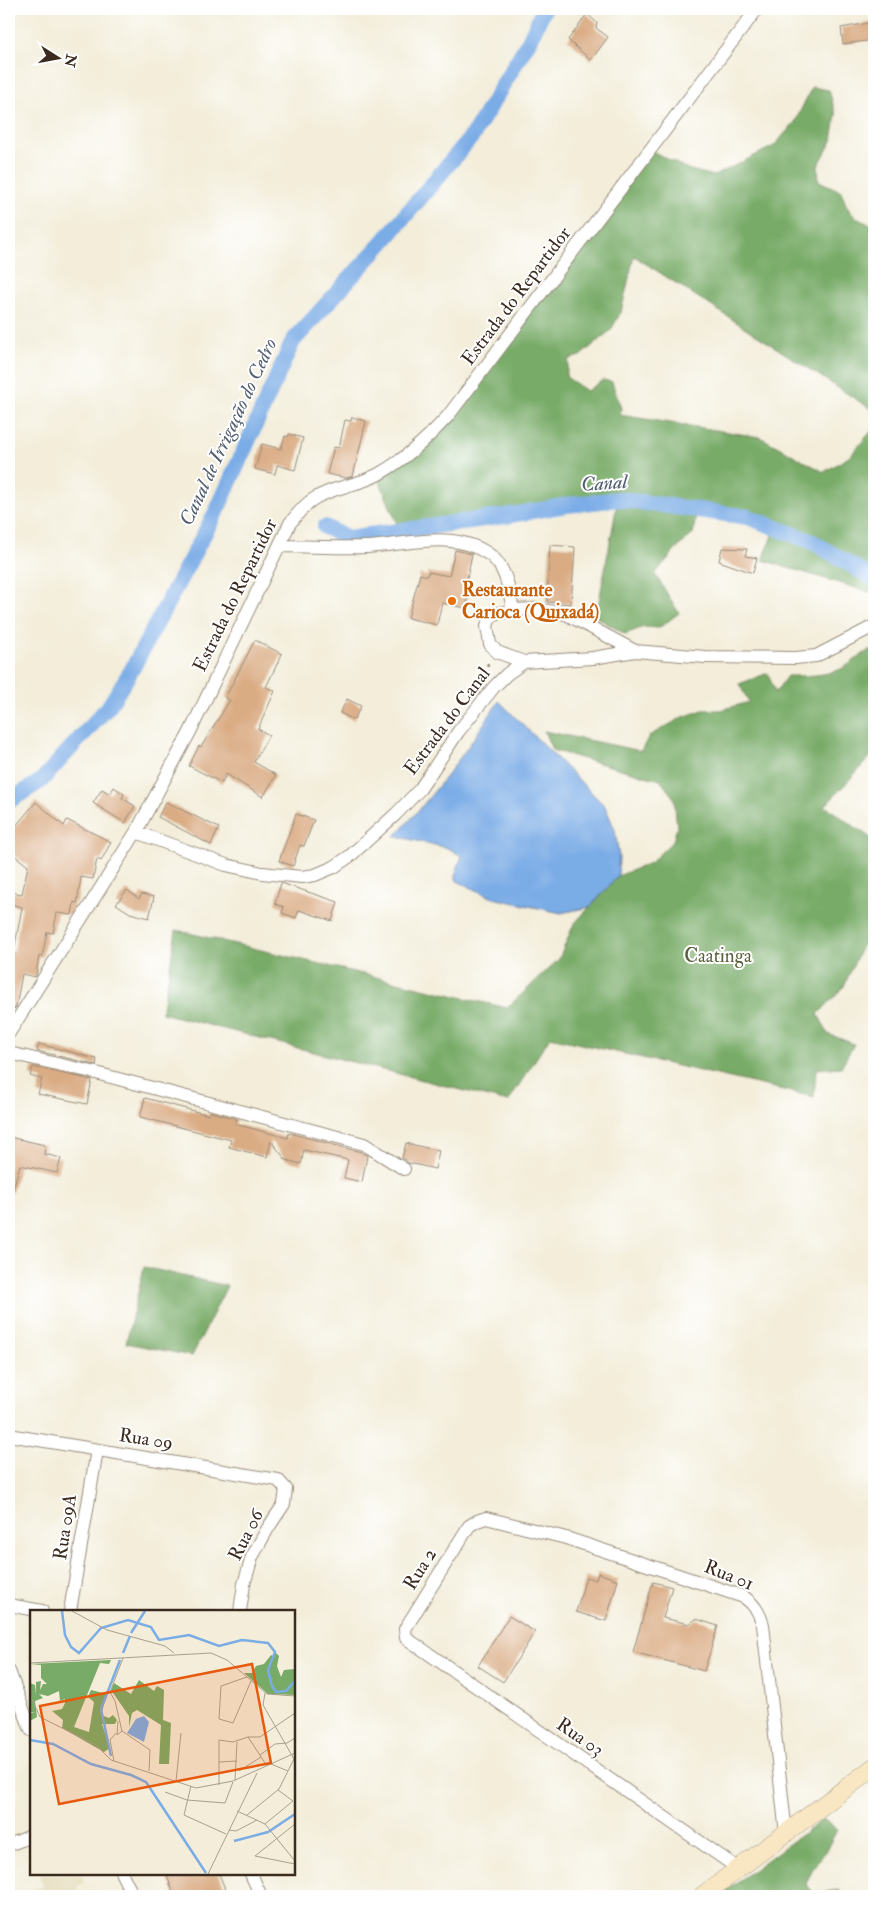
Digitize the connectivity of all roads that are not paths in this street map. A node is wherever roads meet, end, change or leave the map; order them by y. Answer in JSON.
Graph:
{"nodes":[{"id":1,"x":757,"y":9,"type":"edge"},
{"id":2,"x":279,"y":546,"type":"junction"},
{"id":3,"x":513,"y":610,"type":"junction"},
{"id":4,"x":874,"y":626,"type":"edge"},
{"id":5,"x":635,"y":651,"type":"junction"},
{"id":6,"x":524,"y":662,"type":"junction"},
{"id":7,"x":136,"y":832,"type":"junction"},
{"id":8,"x":9,"y":1033,"type":"edge"},
{"id":9,"x":9,"y":1053,"type":"edge"},
{"id":10,"x":404,"y":1169,"type":"dead end"},
{"id":11,"x":9,"y":1435,"type":"edge"},
{"id":12,"x":96,"y":1450,"type":"junction"},
{"id":13,"x":278,"y":1480,"type":"joint"},
{"id":14,"x":470,"y":1526,"type":"joint"},
{"id":15,"x":9,"y":1605,"type":"edge"},
{"id":16,"x":36,"y":1610,"type":"edge"},
{"id":17,"x":70,"y":1610,"type":"edge"},
{"id":18,"x":240,"y":1610,"type":"edge"},
{"id":19,"x":404,"y":1633,"type":"joint"},
{"id":20,"x":9,"y":1671,"type":"edge"},
{"id":21,"x":30,"y":1727,"type":"edge"},
{"id":22,"x":874,"y":1767,"type":"edge"},
{"id":23,"x":786,"y":1834,"type":"junction"},
{"id":24,"x":30,"y":1836,"type":"edge"},
{"id":25,"x":9,"y":1845,"type":"edge"},
{"id":26,"x":739,"y":1869,"type":"junction"},
{"id":27,"x":122,"y":1875,"type":"edge"},
{"id":28,"x":251,"y":1875,"type":"edge"},
{"id":29,"x":133,"y":1896,"type":"edge"},
{"id":30,"x":261,"y":1896,"type":"edge"},
{"id":31,"x":702,"y":1896,"type":"edge"}],
"edges":[{"from":1,"to":2,"type":"street","name":"Estrada do Repartidor"},
{"from":2,"to":3,"type":"street"},
{"from":2,"to":7,"type":"street","name":"Estrada do Repartidor"},
{"from":3,"to":5,"type":"street"},
{"from":3,"to":6,"type":"street"},
{"from":4,"to":5,"type":"street"},
{"from":5,"to":6,"type":"street"},
{"from":6,"to":7,"type":"street","name":"Estrada do Canal"},
{"from":7,"to":8,"type":"street","name":"Estrada do Repartidor"},
{"from":9,"to":10,"type":"street"},
{"from":11,"to":12,"type":"street","name":"Rua 09"},
{"from":12,"to":13,"type":"street","name":"Rua 09"},
{"from":12,"to":17,"type":"street","name":"Rua 09A"},
{"from":13,"to":18,"type":"street","name":"Rua 06"},
{"from":14,"to":19,"type":"street","name":"Rua 2"},
{"from":14,"to":23,"type":"street","name":"Rua 01"},
{"from":15,"to":16,"type":"street"},
{"from":19,"to":26,"type":"street","name":"Rua 03"},
{"from":20,"to":21,"type":"street"},
{"from":22,"to":23,"type":"main road"},
{"from":23,"to":26,"type":"main road"},
{"from":24,"to":25,"type":"street"},
{"from":26,"to":31,"type":"main road"},
{"from":27,"to":29,"type":"street"},
{"from":28,"to":30,"type":"street"}]}
